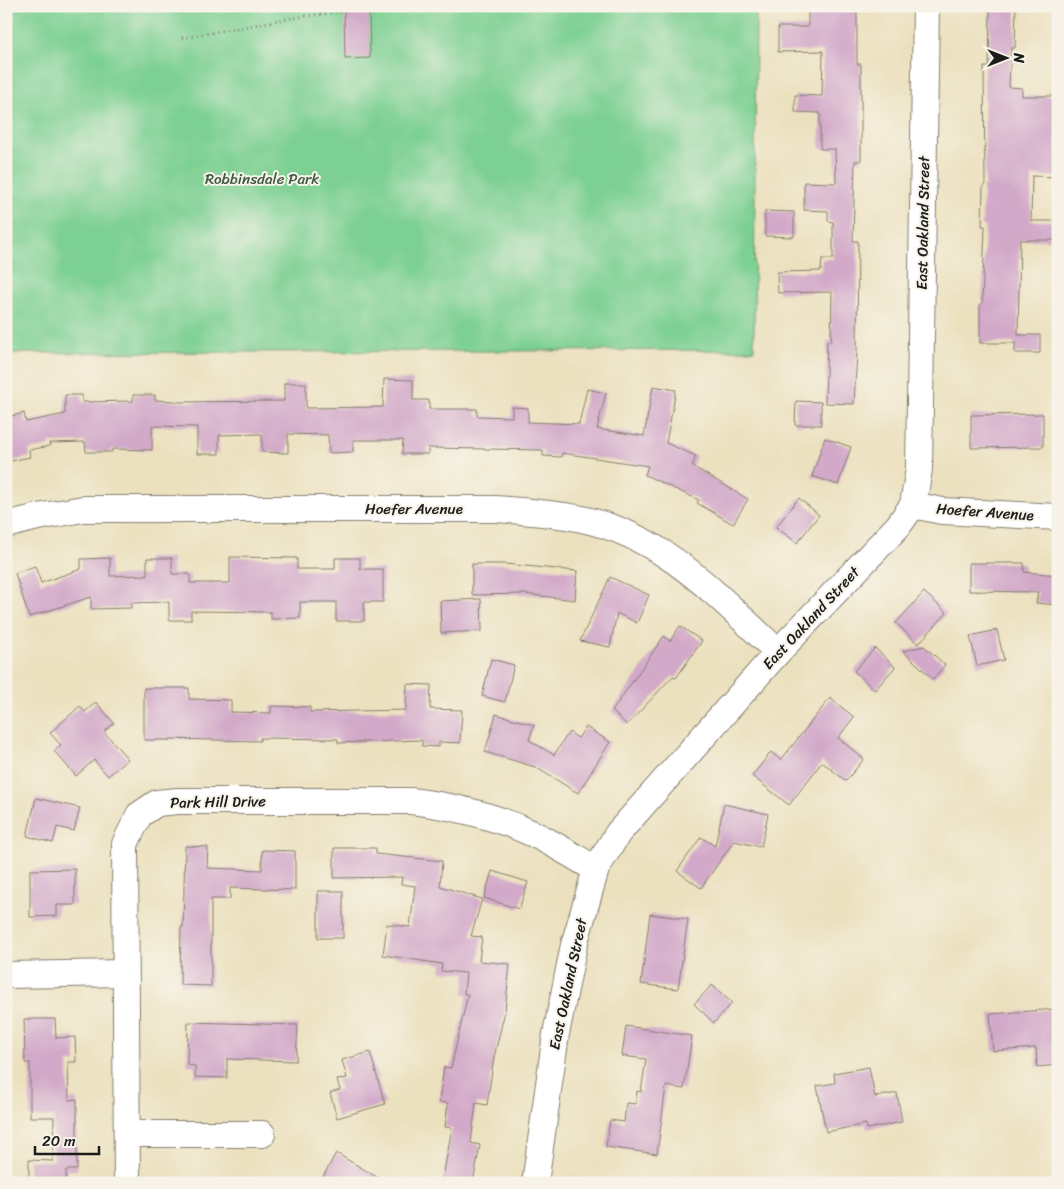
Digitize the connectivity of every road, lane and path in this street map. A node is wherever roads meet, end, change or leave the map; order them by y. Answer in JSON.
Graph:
{"nodes":[{"id":1,"x":926,"y":6,"type":"edge"},
{"id":2,"x":344,"y":11,"type":"dead end"},
{"id":3,"x":182,"y":38,"type":"dead end"},
{"id":4,"x":913,"y":505,"type":"junction"},
{"id":5,"x":1058,"y":517,"type":"edge"},
{"id":6,"x":6,"y":525,"type":"edge"},
{"id":7,"x":778,"y":652,"type":"junction"},
{"id":8,"x":596,"y":869,"type":"junction"},
{"id":9,"x":125,"y":973,"type":"junction"},
{"id":10,"x":6,"y":975,"type":"edge"},
{"id":11,"x":126,"y":1134,"type":"junction"},
{"id":12,"x":262,"y":1134,"type":"dead end"},
{"id":13,"x":127,"y":1183,"type":"edge"},
{"id":14,"x":534,"y":1183,"type":"edge"}],
"edges":[{"from":1,"to":4,"type":"street","name":"East Oakland Street"},
{"from":2,"to":3,"type":"path"},
{"from":4,"to":5,"type":"street","name":"Hoefer Avenue"},
{"from":4,"to":7,"type":"street","name":"East Oakland Street"},
{"from":6,"to":7,"type":"street","name":"Hoefer Avenue"},
{"from":7,"to":8,"type":"street","name":"East Oakland Street"},
{"from":8,"to":9,"type":"street","name":"Park Hill Drive"},
{"from":8,"to":14,"type":"street","name":"East Oakland Street"},
{"from":9,"to":10,"type":"street"},
{"from":9,"to":11,"type":"street","name":"Park Hill Drive"},
{"from":11,"to":12,"type":"street"},
{"from":11,"to":13,"type":"street","name":"Park Hill Drive"}]}
